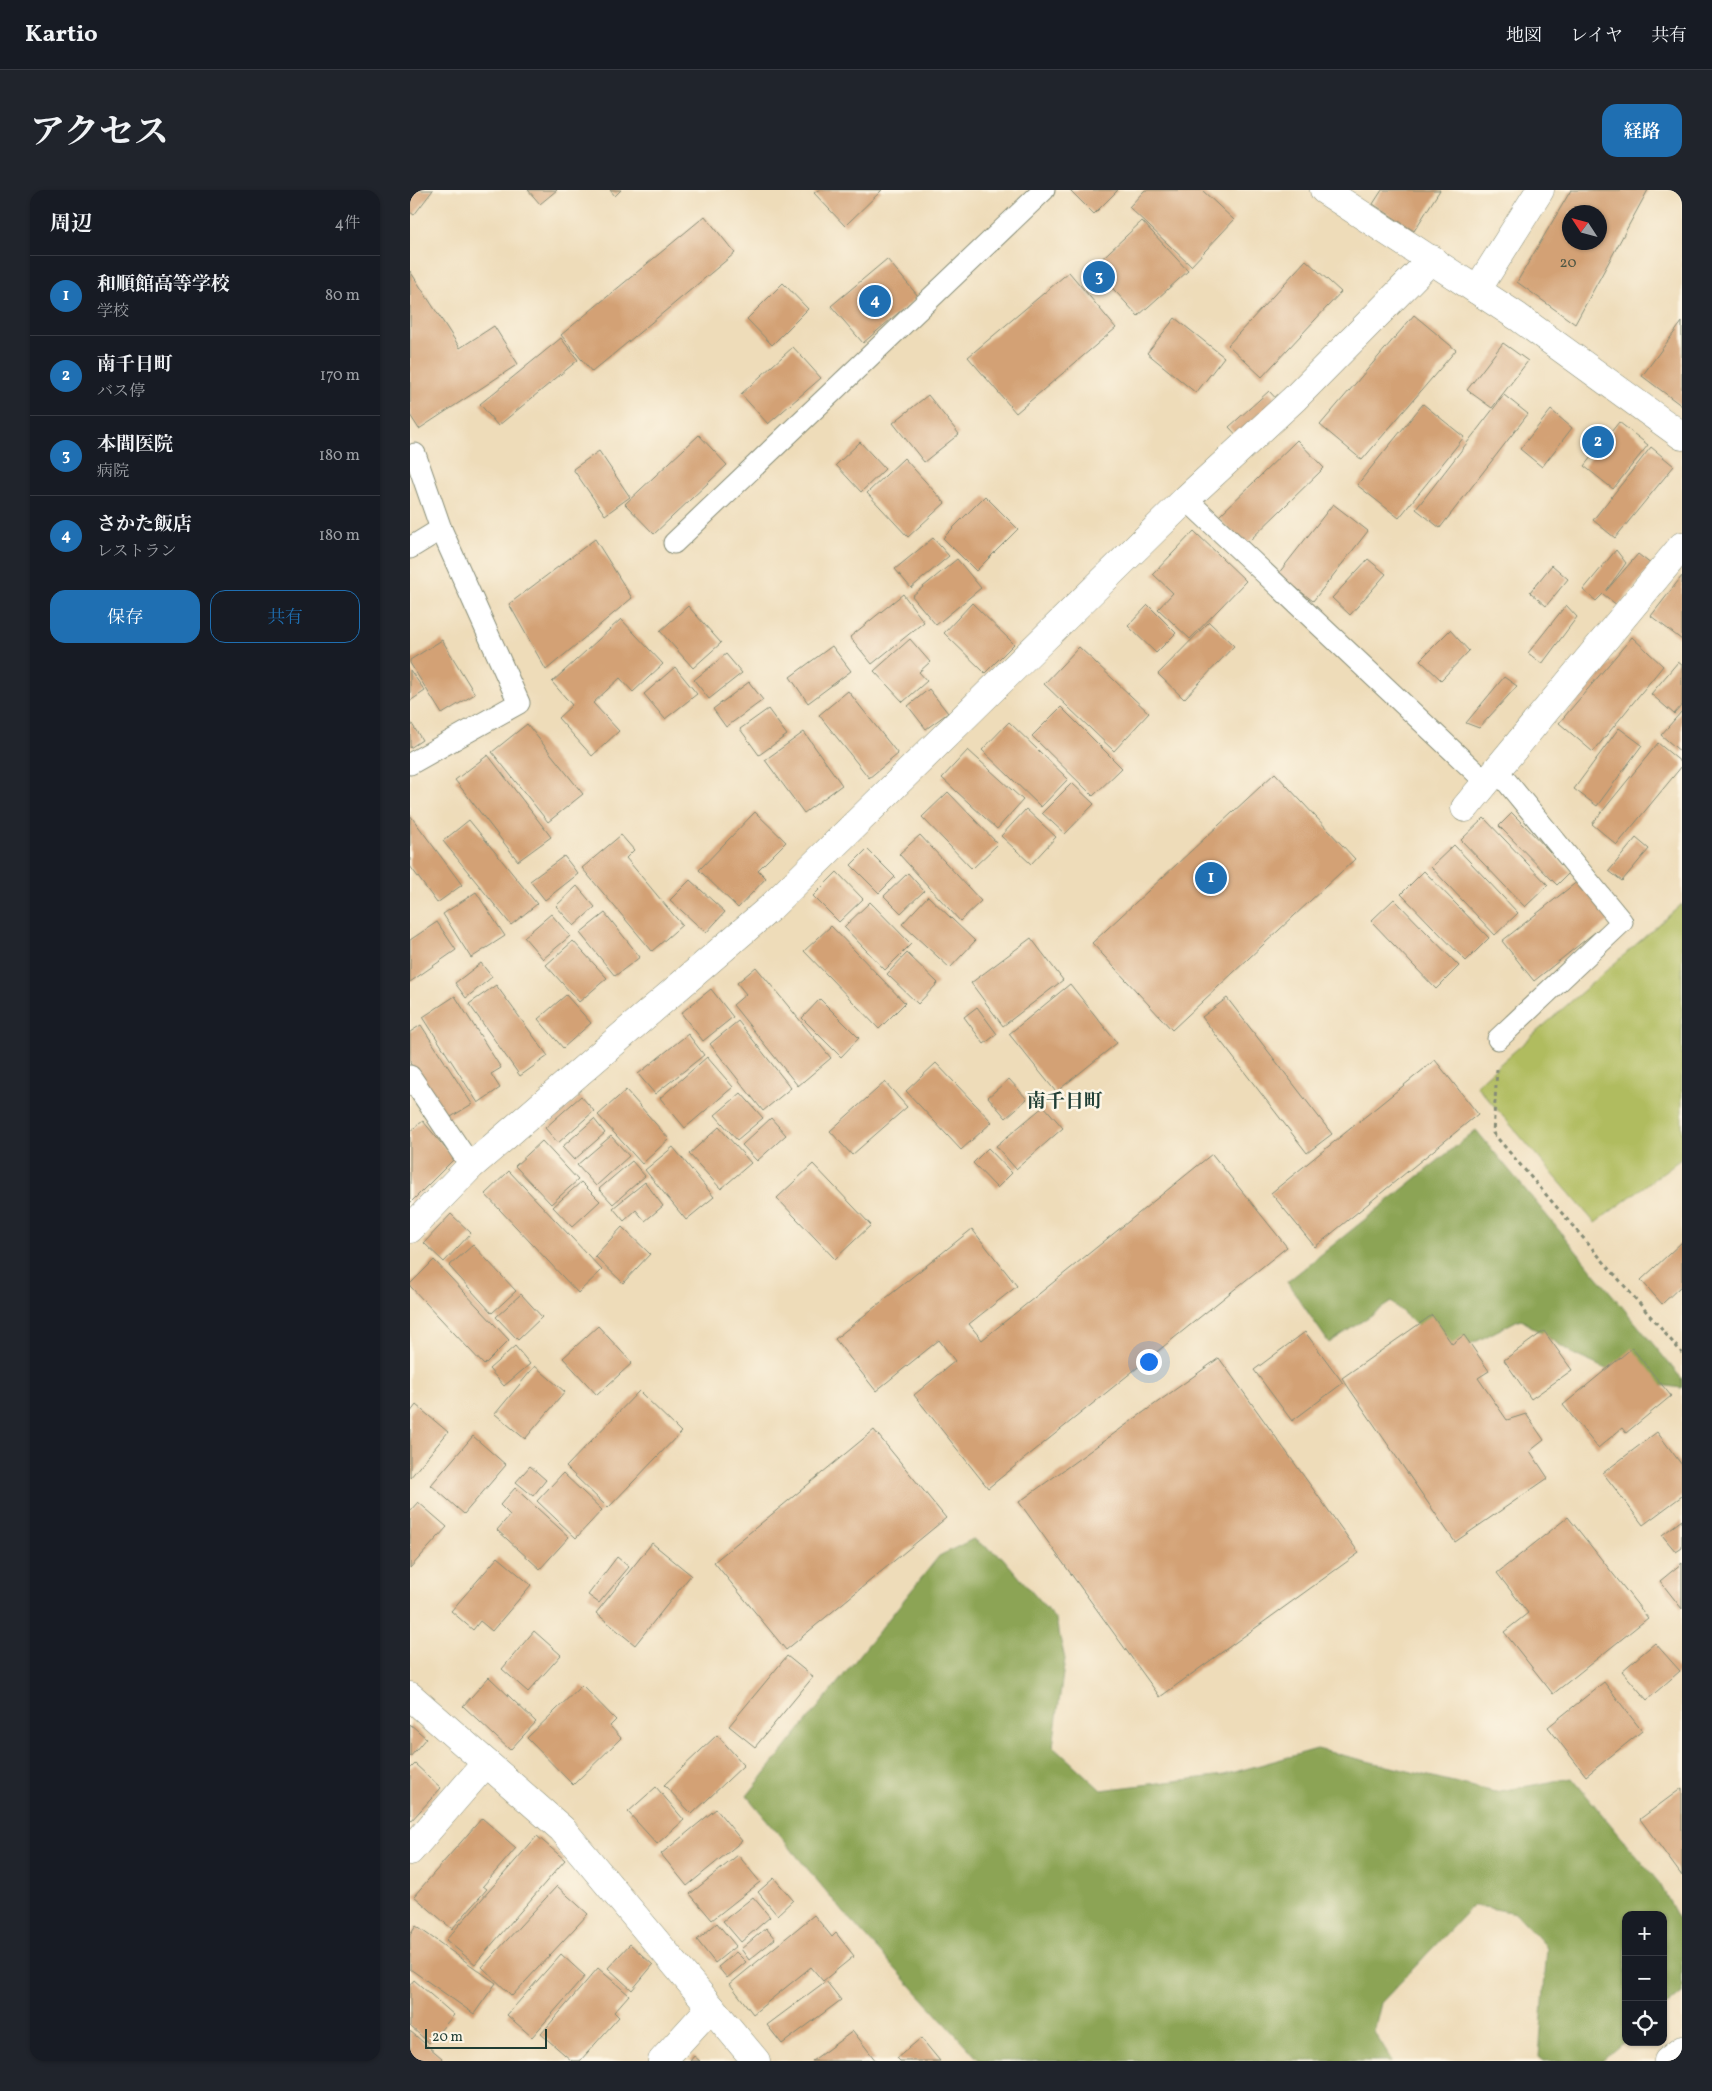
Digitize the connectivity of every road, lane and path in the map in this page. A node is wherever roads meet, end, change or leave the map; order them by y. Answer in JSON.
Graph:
{"nodes":[{"id":1,"x":1044,"y":190,"type":"edge"},
{"id":2,"x":1324,"y":190,"type":"edge"},
{"id":3,"x":1540,"y":190,"type":"edge"},
{"id":4,"x":1432,"y":260,"type":"junction"},
{"id":5,"x":1477,"y":290,"type":"junction"},
{"id":6,"x":1682,"y":436,"type":"edge"},
{"id":7,"x":415,"y":454,"type":"dead end"},
{"id":8,"x":1186,"y":499,"type":"junction"},
{"id":9,"x":441,"y":530,"type":"junction"},
{"id":10,"x":674,"y":543,"type":"dead end"},
{"id":11,"x":1682,"y":546,"type":"edge"},
{"id":12,"x":410,"y":548,"type":"edge"},
{"id":13,"x":410,"y":764,"type":"edge"},
{"id":14,"x":1492,"y":776,"type":"junction"},
{"id":15,"x":1465,"y":808,"type":"dead end"},
{"id":16,"x":1498,"y":1039,"type":"joint"},
{"id":17,"x":410,"y":1076,"type":"edge"},
{"id":18,"x":471,"y":1166,"type":"junction"},
{"id":19,"x":410,"y":1229,"type":"edge"},
{"id":20,"x":1682,"y":1353,"type":"edge"},
{"id":21,"x":410,"y":1696,"type":"edge"},
{"id":22,"x":486,"y":1763,"type":"junction"},
{"id":23,"x":410,"y":1851,"type":"edge"},
{"id":24,"x":711,"y":2007,"type":"junction"},
{"id":25,"x":1682,"y":2050,"type":"edge"},
{"id":26,"x":662,"y":2061,"type":"edge"},
{"id":27,"x":756,"y":2061,"type":"edge"},
{"id":28,"x":1668,"y":2061,"type":"edge"}],
"edges":[{"from":1,"to":10,"type":"lane"},
{"from":2,"to":4,"type":"street"},
{"from":3,"to":5,"type":"street"},
{"from":4,"to":5,"type":"street"},
{"from":4,"to":8,"type":"street"},
{"from":5,"to":6,"type":"street"},
{"from":7,"to":9,"type":"lane"},
{"from":8,"to":14,"type":"lane"},
{"from":8,"to":18,"type":"street"},
{"from":9,"to":12,"type":"lane"},
{"from":9,"to":13,"type":"lane"},
{"from":11,"to":14,"type":"street"},
{"from":14,"to":15,"type":"street"},
{"from":14,"to":16,"type":"lane"},
{"from":16,"to":20,"type":"path"},
{"from":17,"to":18,"type":"lane"},
{"from":18,"to":19,"type":"street"},
{"from":21,"to":22,"type":"street"},
{"from":22,"to":23,"type":"street"},
{"from":22,"to":24,"type":"street"},
{"from":24,"to":26,"type":"street"},
{"from":24,"to":27,"type":"street"},
{"from":25,"to":28,"type":"street"}]}
